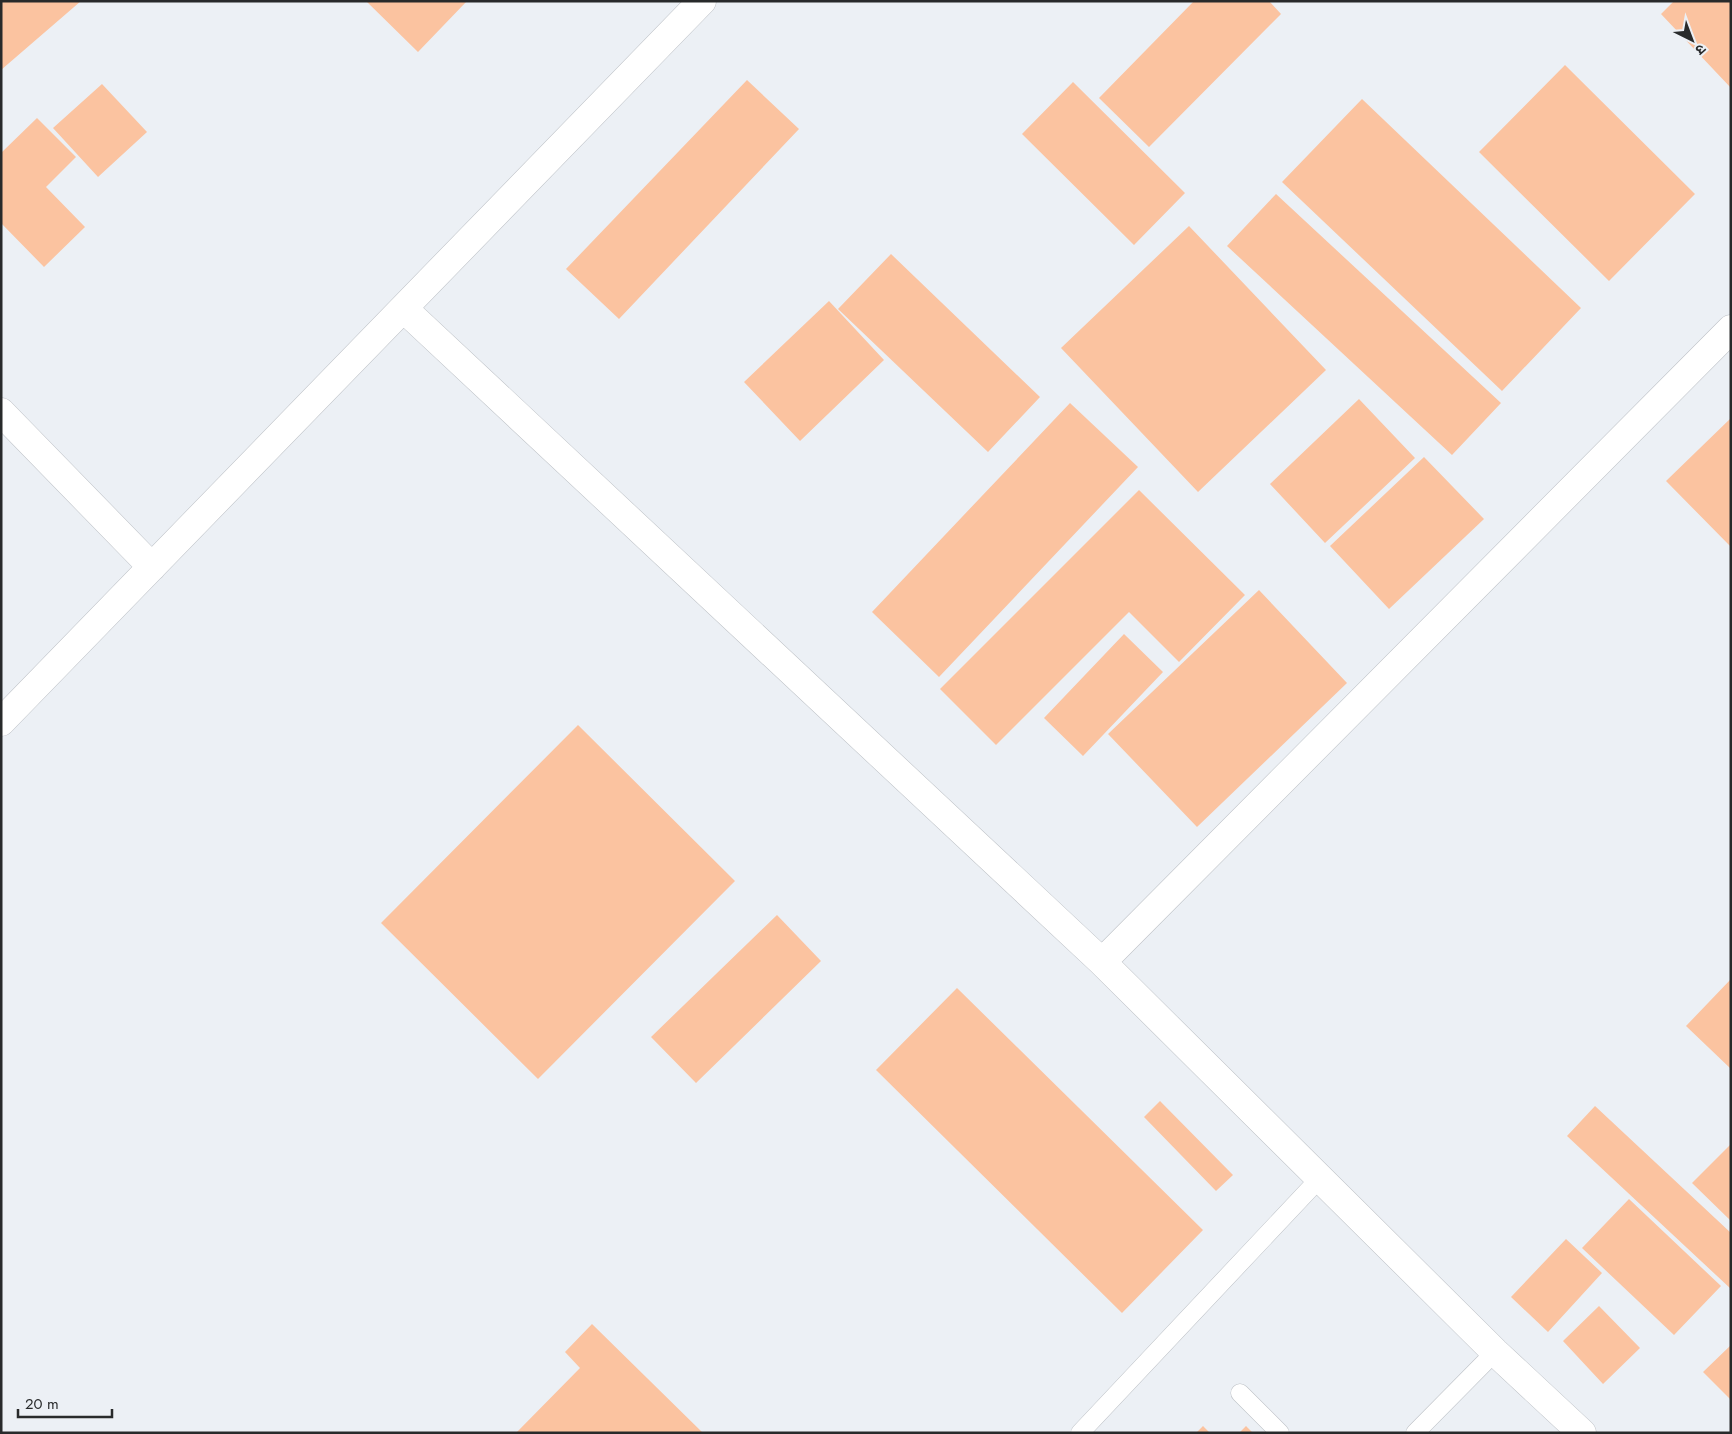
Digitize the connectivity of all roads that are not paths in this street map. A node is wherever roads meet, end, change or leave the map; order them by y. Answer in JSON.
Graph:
{"nodes":[{"id":1,"x":702,"y":1,"type":"edge"},
{"id":2,"x":404,"y":309,"type":"junction"},
{"id":3,"x":1731,"y":329,"type":"edge"},
{"id":4,"x":1,"y":412,"type":"edge"},
{"id":5,"x":152,"y":567,"type":"junction"},
{"id":6,"x":1,"y":722,"type":"edge"},
{"id":7,"x":1102,"y":962,"type":"junction"},
{"id":8,"x":1320,"y":1178,"type":"junction"},
{"id":9,"x":1495,"y":1352,"type":"junction"},
{"id":10,"x":1240,"y":1393,"type":"dead end"},
{"id":11,"x":1080,"y":1433,"type":"edge"},
{"id":12,"x":1280,"y":1433,"type":"edge"},
{"id":13,"x":1415,"y":1433,"type":"edge"},
{"id":14,"x":1582,"y":1433,"type":"edge"}],
"edges":[{"from":1,"to":2,"type":"street"},
{"from":2,"to":5,"type":"street"},
{"from":2,"to":7,"type":"street"},
{"from":3,"to":7,"type":"street"},
{"from":4,"to":5,"type":"street"},
{"from":5,"to":6,"type":"street"},
{"from":7,"to":8,"type":"street"},
{"from":8,"to":9,"type":"street"},
{"from":8,"to":11,"type":"lane"},
{"from":9,"to":13,"type":"lane"},
{"from":9,"to":14,"type":"street"},
{"from":10,"to":12,"type":"lane"}]}
